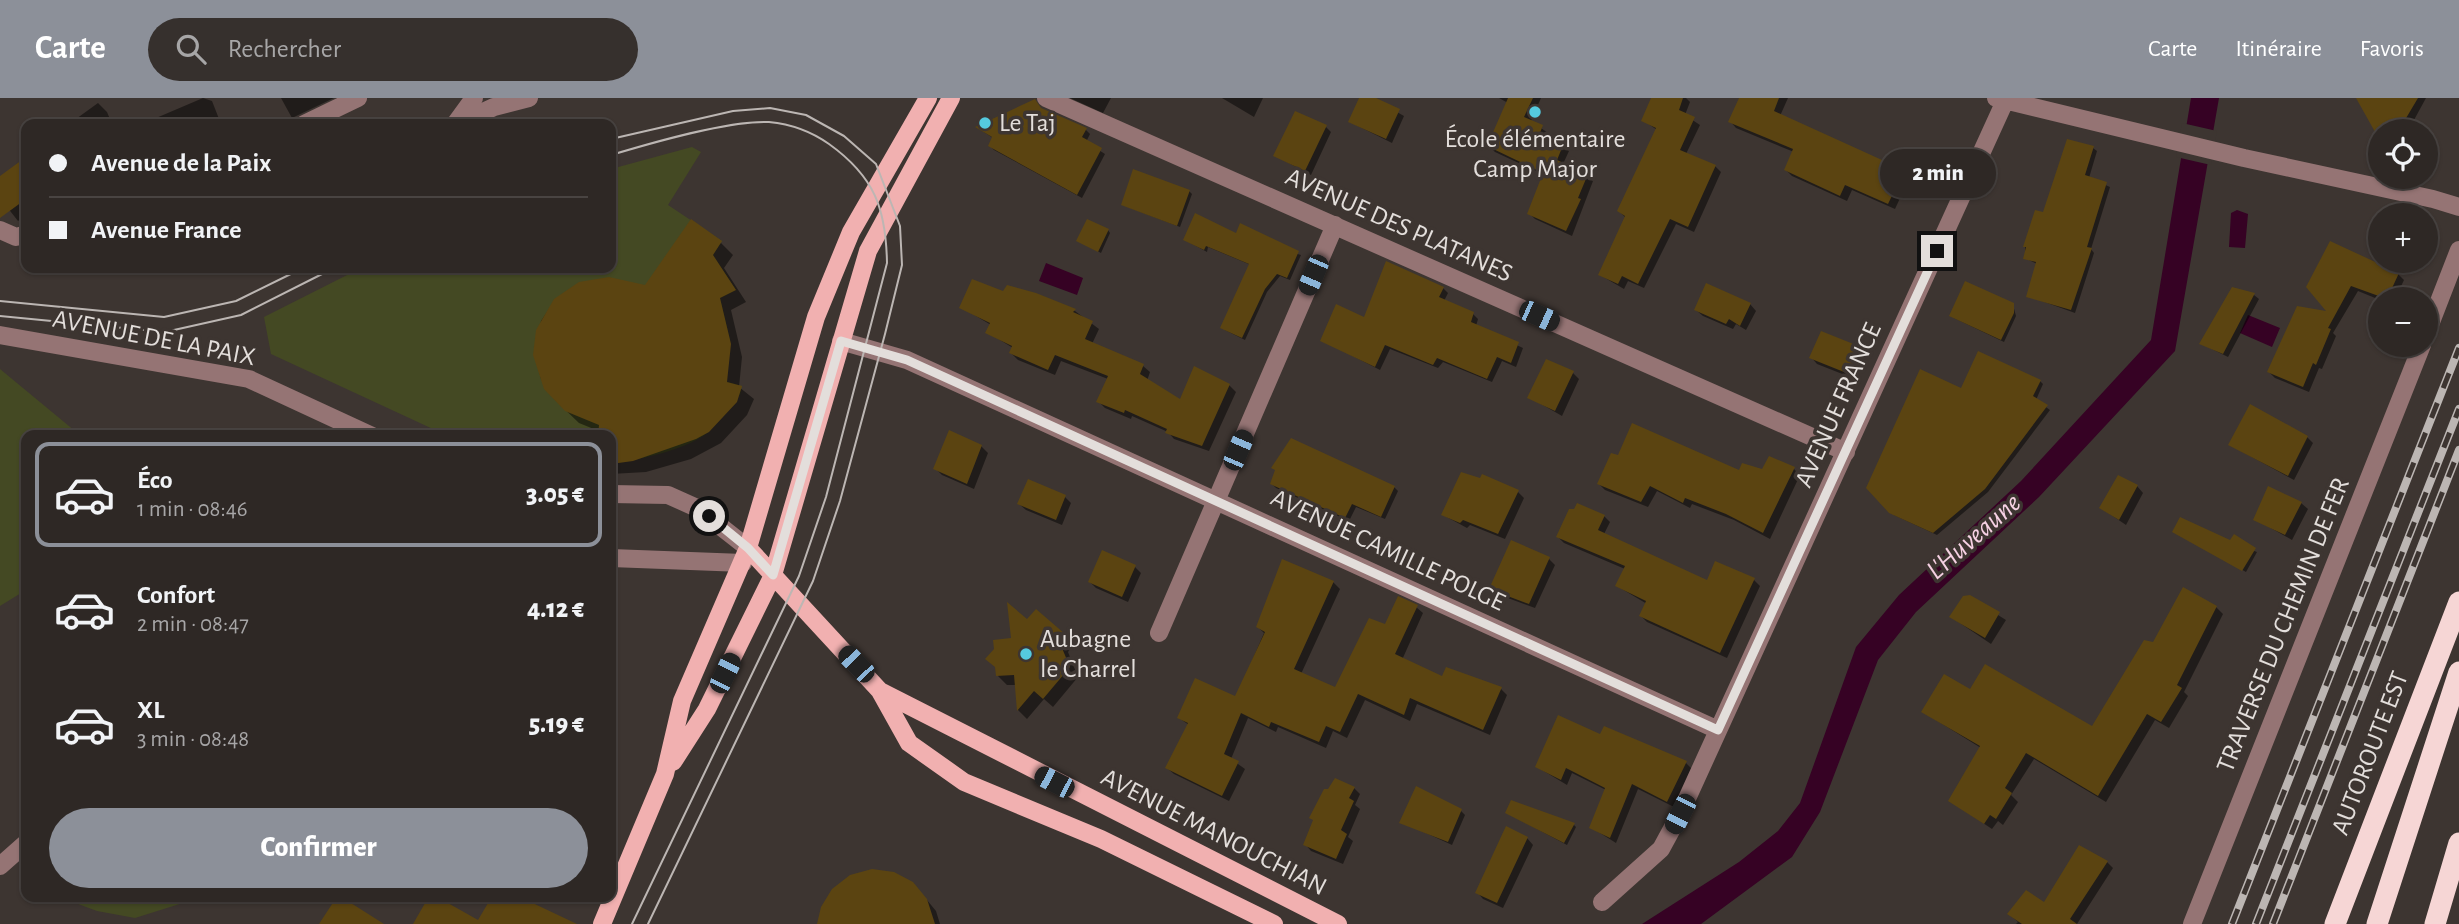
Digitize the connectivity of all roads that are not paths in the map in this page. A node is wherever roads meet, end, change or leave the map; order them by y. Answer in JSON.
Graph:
{"nodes":[{"id":1,"x":358,"y":98,"type":"edge"},
{"id":2,"x":474,"y":98,"type":"edge"},
{"id":3,"x":529,"y":98,"type":"edge"},
{"id":4,"x":928,"y":98,"type":"edge"},
{"id":5,"x":951,"y":98,"type":"edge"},
{"id":6,"x":1046,"y":98,"type":"edge"},
{"id":7,"x":2000,"y":100,"type":"edge"},
{"id":8,"x":314,"y":119,"type":"edge"},
{"id":9,"x":459,"y":119,"type":"edge"},
{"id":10,"x":467,"y":119,"type":"edge"},
{"id":11,"x":2459,"y":207,"type":"edge"},
{"id":12,"x":1335,"y":225,"type":"junction"},
{"id":13,"x":0,"y":230,"type":"edge"},
{"id":14,"x":21,"y":236,"type":"edge"},
{"id":15,"x":2459,"y":250,"type":"edge"},
{"id":16,"x":2438,"y":304,"type":"edge"},
{"id":17,"x":0,"y":335,"type":"edge"},
{"id":18,"x":841,"y":341,"type":"junction"},
{"id":19,"x":2417,"y":357,"type":"edge"},
{"id":20,"x":359,"y":430,"type":"edge"},
{"id":21,"x":1846,"y":452,"type":"junction"},
{"id":22,"x":616,"y":494,"type":"edge"},
{"id":23,"x":1216,"y":500,"type":"junction"},
{"id":24,"x":745,"y":556,"type":"junction"},
{"id":25,"x":616,"y":558,"type":"edge"},
{"id":26,"x":773,"y":575,"type":"junction"},
{"id":27,"x":2459,"y":602,"type":"edge"},
{"id":28,"x":1159,"y":633,"type":"dead end"},
{"id":29,"x":2459,"y":672,"type":"edge"},
{"id":30,"x":880,"y":691,"type":"junction"},
{"id":31,"x":1718,"y":730,"type":"junction"},
{"id":32,"x":665,"y":774,"type":"junction"},
{"id":33,"x":2459,"y":844,"type":"edge"},
{"id":34,"x":21,"y":847,"type":"edge"},
{"id":35,"x":0,"y":866,"type":"edge"},
{"id":36,"x":616,"y":891,"type":"edge"},
{"id":37,"x":611,"y":902,"type":"edge"},
{"id":38,"x":1602,"y":902,"type":"dead end"},
{"id":39,"x":602,"y":924,"type":"edge"},
{"id":40,"x":1274,"y":924,"type":"edge"},
{"id":41,"x":1338,"y":924,"type":"edge"},
{"id":42,"x":2192,"y":924,"type":"edge"},
{"id":43,"x":2335,"y":924,"type":"edge"},
{"id":44,"x":2377,"y":924,"type":"edge"},
{"id":45,"x":2435,"y":924,"type":"edge"}],
"edges":[{"from":1,"to":8,"type":"street"},
{"from":2,"to":9,"type":"street"},
{"from":3,"to":10,"type":"street"},
{"from":4,"to":24,"type":"main road"},
{"from":5,"to":18,"type":"main road"},
{"from":6,"to":12,"type":"street","name":"AVENUE DES PLATANES"},
{"from":7,"to":11,"type":"street"},
{"from":7,"to":21,"type":"street","name":"AVENUE FRANCE"},
{"from":12,"to":21,"type":"street","name":"AVENUE DES PLATANES"},
{"from":12,"to":23,"type":"street"},
{"from":13,"to":14,"type":"street"},
{"from":15,"to":16,"type":"street"},
{"from":17,"to":20,"type":"street","name":"AVENUE DE LA PAIX"},
{"from":18,"to":23,"type":"street","name":"AVENUE CAMILLE POLGE"},
{"from":18,"to":26,"type":"main road"},
{"from":19,"to":42,"type":"street","name":"TRAVERSE DU CHEMIN DE FER"},
{"from":21,"to":31,"type":"street","name":"AVENUE FRANCE"},
{"from":22,"to":24,"type":"street"},
{"from":23,"to":28,"type":"street"},
{"from":23,"to":31,"type":"street","name":"AVENUE CAMILLE POLGE"},
{"from":24,"to":25,"type":"street"},
{"from":24,"to":26,"type":"main road","name":"AVENUE MANOUCHIAN"},
{"from":24,"to":32,"type":"main road"},
{"from":26,"to":30,"type":"main road","name":"AVENUE MANOUCHIAN"},
{"from":26,"to":32,"type":"main road"},
{"from":27,"to":43,"type":"highway","name":"AUTOROUTE EST"},
{"from":29,"to":44,"type":"highway"},
{"from":30,"to":40,"type":"main road","name":"AVENUE MANOUCHIAN"},
{"from":30,"to":41,"type":"main road","name":"AVENUE MANOUCHIAN"},
{"from":31,"to":38,"type":"street","name":"AVENUE FRANCE"},
{"from":32,"to":36,"type":"main road"},
{"from":33,"to":45,"type":"highway"},
{"from":34,"to":35,"type":"street"},
{"from":37,"to":39,"type":"main road"}]}
